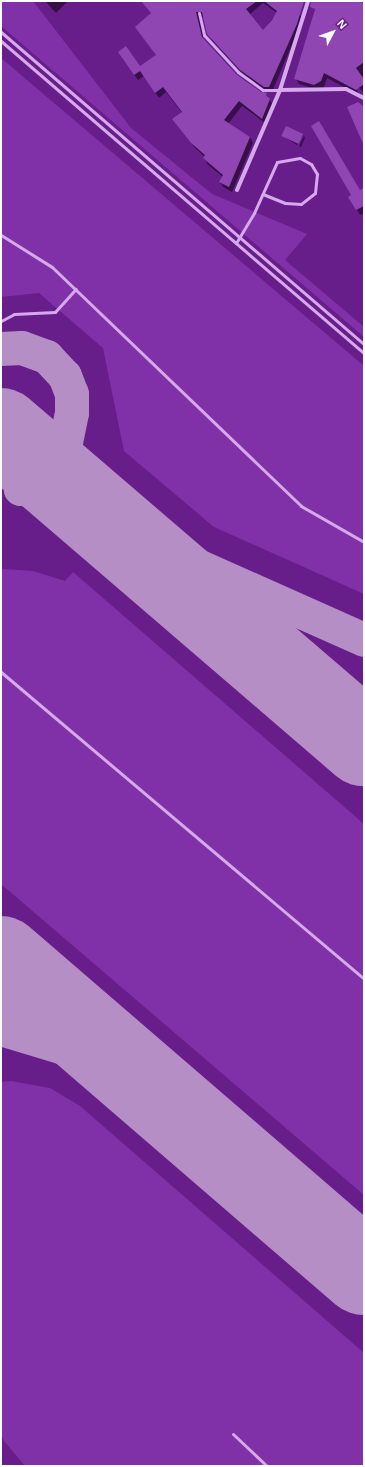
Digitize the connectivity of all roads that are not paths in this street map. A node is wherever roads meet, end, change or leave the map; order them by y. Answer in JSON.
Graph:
{"nodes":[{"id":1,"x":308,"y":1,"type":"edge"},
{"id":2,"x":199,"y":13,"type":"dead end"},
{"id":3,"x":1,"y":32,"type":"edge"},
{"id":4,"x":1,"y":41,"type":"edge"},
{"id":5,"x":280,"y":90,"type":"junction"},
{"id":6,"x":364,"y":98,"type":"edge"},
{"id":7,"x":237,"y":190,"type":"dead end"},
{"id":8,"x":263,"y":194,"type":"junction"},
{"id":9,"x":1,"y":235,"type":"edge"},
{"id":10,"x":240,"y":238,"type":"junction"},
{"id":11,"x":236,"y":243,"type":"junction"},
{"id":12,"x":76,"y":290,"type":"junction"},
{"id":13,"x":1,"y":321,"type":"edge"},
{"id":14,"x":364,"y":344,"type":"edge"},
{"id":15,"x":364,"y":354,"type":"edge"},
{"id":16,"x":364,"y":542,"type":"edge"},
{"id":17,"x":1,"y":672,"type":"edge"},
{"id":18,"x":364,"y":979,"type":"edge"},
{"id":19,"x":233,"y":1434,"type":"dead end"},
{"id":20,"x":267,"y":1466,"type":"edge"}],
"edges":[{"from":1,"to":5,"type":"street"},
{"from":2,"to":5,"type":"lane"},
{"from":3,"to":10,"type":"lane"},
{"from":4,"to":11,"type":"lane"},
{"from":5,"to":6,"type":"street"},
{"from":5,"to":7,"type":"street"},
{"from":8,"to":8,"type":"lane"},
{"from":8,"to":10,"type":"lane"},
{"from":9,"to":12,"type":"lane"},
{"from":10,"to":11,"type":"lane"},
{"from":10,"to":14,"type":"lane"},
{"from":11,"to":15,"type":"lane"},
{"from":12,"to":13,"type":"lane"},
{"from":12,"to":16,"type":"lane"},
{"from":17,"to":18,"type":"lane"},
{"from":19,"to":20,"type":"lane"}]}
